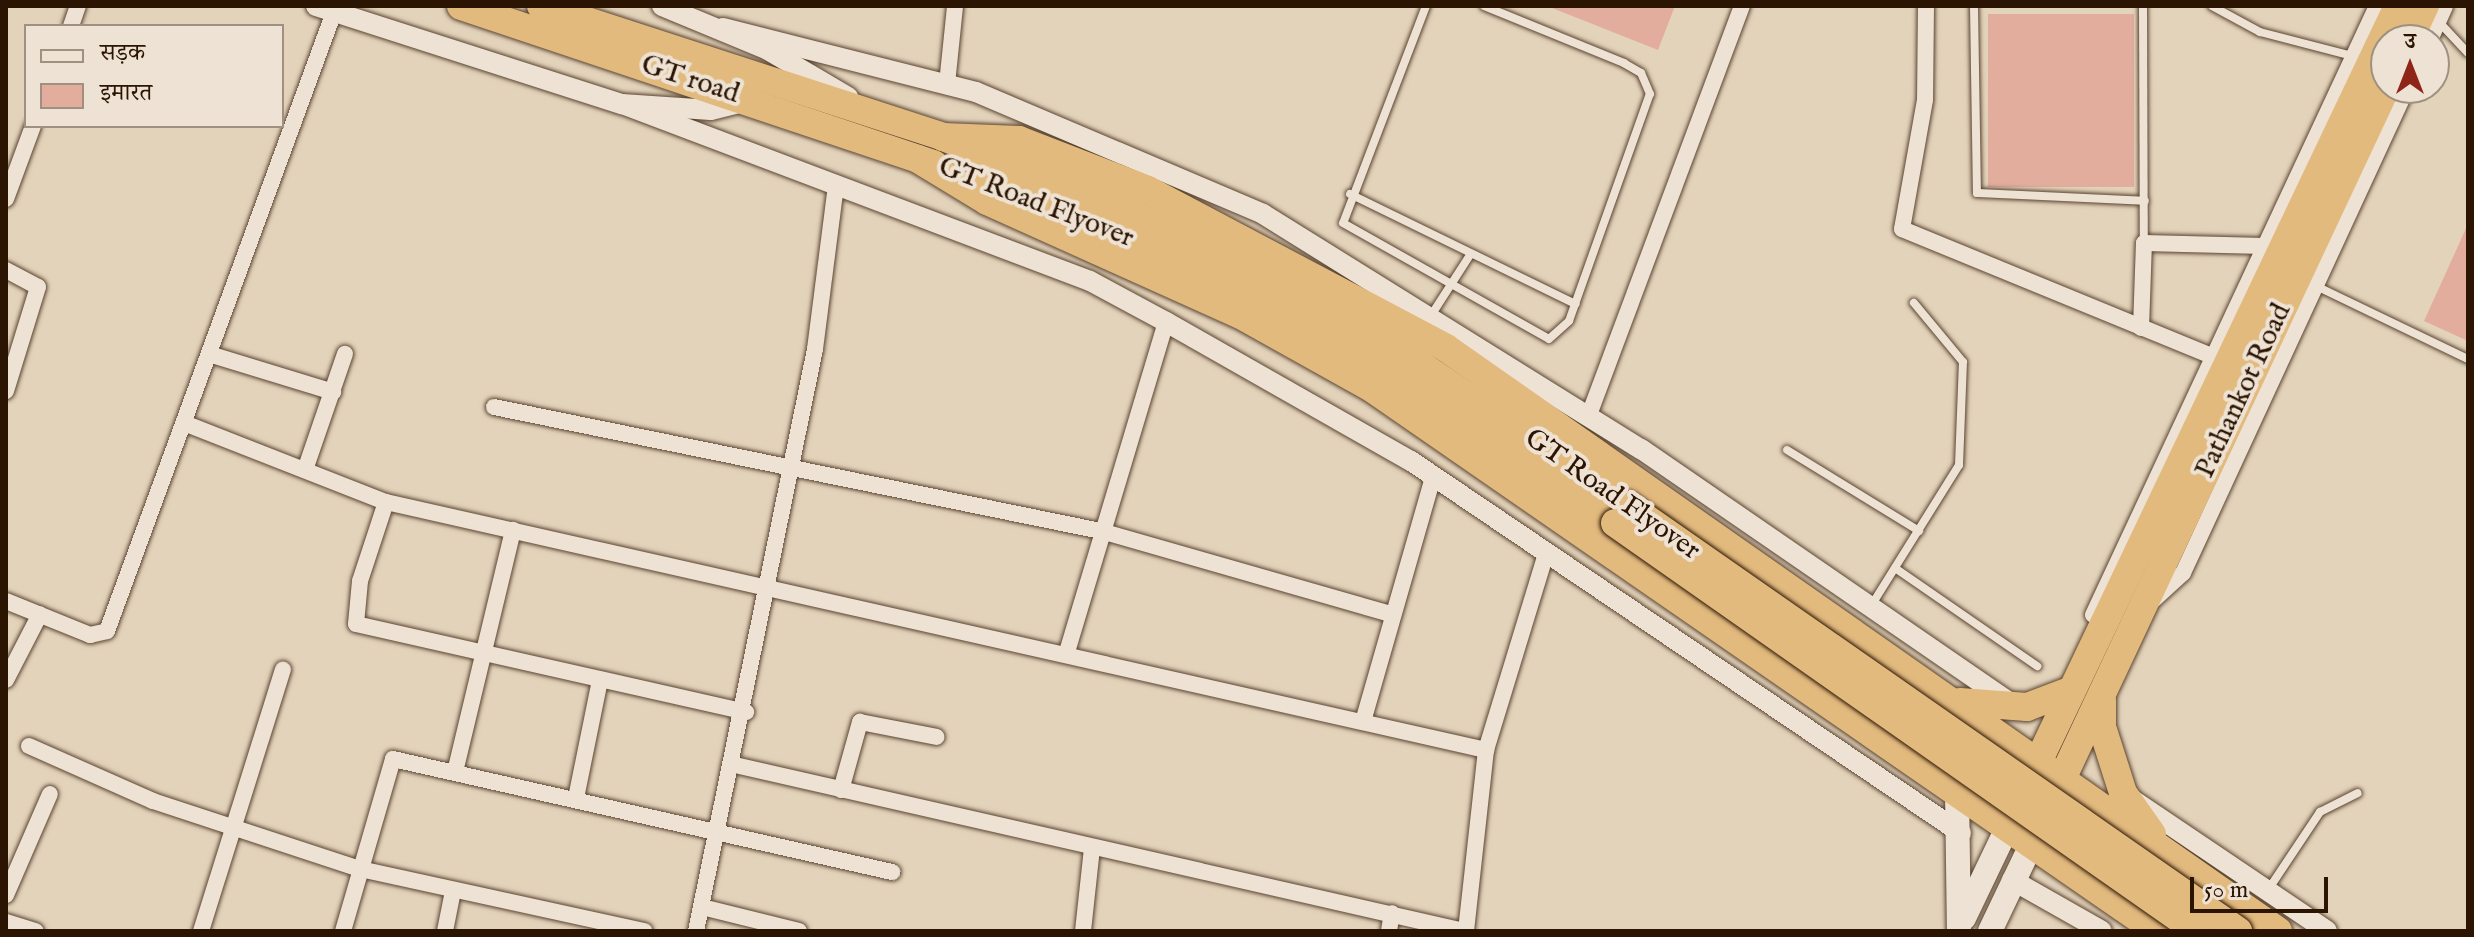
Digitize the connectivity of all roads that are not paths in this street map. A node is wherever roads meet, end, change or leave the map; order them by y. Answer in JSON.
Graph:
{"nodes":[{"id":1,"x":461,"y":6,"type":"edge"},
{"id":2,"x":541,"y":6,"type":"edge"},
{"id":3,"x":955,"y":6,"type":"edge"},
{"id":4,"x":1426,"y":6,"type":"edge"},
{"id":5,"x":1484,"y":6,"type":"edge"},
{"id":6,"x":1742,"y":6,"type":"edge"},
{"id":7,"x":1926,"y":6,"type":"edge"},
{"id":8,"x":1974,"y":6,"type":"edge"},
{"id":9,"x":2143,"y":6,"type":"edge"},
{"id":10,"x":2212,"y":6,"type":"edge"},
{"id":11,"x":2377,"y":6,"type":"edge"},
{"id":12,"x":2398,"y":6,"type":"edge"},
{"id":13,"x":669,"y":7,"type":"edge"},
{"id":14,"x":325,"y":9,"type":"edge"},
{"id":15,"x":2436,"y":11,"type":"edge"},
{"id":16,"x":723,"y":28,"type":"junction"},
{"id":17,"x":2468,"y":53,"type":"edge"},
{"id":18,"x":2353,"y":57,"type":"junction"},
{"id":19,"x":947,"y":84,"type":"junction"},
{"id":20,"x":752,"y":100,"type":"junction"},
{"id":21,"x":622,"y":104,"type":"junction"},
{"id":22,"x":2378,"y":104,"type":"edge"},
{"id":23,"x":2399,"y":104,"type":"edge"},
{"id":24,"x":883,"y":118,"type":"junction"},
{"id":25,"x":32,"y":128,"type":"edge"},
{"id":26,"x":943,"y":137,"type":"junction"},
{"id":27,"x":918,"y":159,"type":"junction"},
{"id":28,"x":836,"y":185,"type":"junction"},
{"id":29,"x":1350,"y":194,"type":"junction"},
{"id":30,"x":6,"y":199,"type":"edge"},
{"id":31,"x":2145,"y":201,"type":"junction"},
{"id":32,"x":2144,"y":243,"type":"junction"},
{"id":33,"x":2264,"y":246,"type":"junction"},
{"id":34,"x":1470,"y":255,"type":"junction"},
{"id":35,"x":6,"y":270,"type":"edge"},
{"id":36,"x":1452,"y":283,"type":"junction"},
{"id":37,"x":2313,"y":284,"type":"junction"},
{"id":38,"x":1914,"y":303,"type":"dead end"},
{"id":39,"x":1576,"y":304,"type":"junction"},
{"id":40,"x":1432,"y":314,"type":"junction"},
{"id":41,"x":1166,"y":322,"type":"junction"},
{"id":42,"x":2141,"y":328,"type":"junction"},
{"id":43,"x":209,"y":354,"type":"junction"},
{"id":44,"x":345,"y":354,"type":"dead end"},
{"id":45,"x":2212,"y":356,"type":"junction"},
{"id":46,"x":2468,"y":359,"type":"edge"},
{"id":47,"x":6,"y":391,"type":"edge"},
{"id":48,"x":333,"y":392,"type":"junction"},
{"id":49,"x":494,"y":407,"type":"dead end"},
{"id":50,"x":1589,"y":415,"type":"junction"},
{"id":51,"x":184,"y":423,"type":"junction"},
{"id":52,"x":1787,"y":450,"type":"dead end"},
{"id":53,"x":305,"y":470,"type":"junction"},
{"id":54,"x":792,"y":471,"type":"junction"},
{"id":55,"x":1433,"y":477,"type":"junction"},
{"id":56,"x":386,"y":502,"type":"junction"},
{"id":57,"x":1621,"y":514,"type":"junction"},
{"id":58,"x":513,"y":530,"type":"junction"},
{"id":59,"x":1101,"y":531,"type":"junction"},
{"id":60,"x":1919,"y":531,"type":"junction"},
{"id":61,"x":1547,"y":551,"type":"junction"},
{"id":62,"x":1895,"y":568,"type":"junction"},
{"id":63,"x":769,"y":587,"type":"junction"},
{"id":64,"x":6,"y":601,"type":"edge"},
{"id":65,"x":1870,"y":607,"type":"junction"},
{"id":66,"x":2142,"y":608,"type":"junction"},
{"id":67,"x":40,"y":614,"type":"junction"},
{"id":68,"x":1393,"y":615,"type":"junction"},
{"id":69,"x":1067,"y":652,"type":"junction"},
{"id":70,"x":486,"y":655,"type":"junction"},
{"id":71,"x":2037,"y":666,"type":"dead end"},
{"id":72,"x":283,"y":670,"type":"dead end"},
{"id":73,"x":6,"y":680,"type":"edge"},
{"id":74,"x":600,"y":680,"type":"junction"},
{"id":75,"x":2072,"y":690,"type":"junction"},
{"id":76,"x":2102,"y":694,"type":"junction"},
{"id":77,"x":1952,"y":700,"type":"junction"},
{"id":78,"x":2016,"y":708,"type":"junction"},
{"id":79,"x":746,"y":712,"type":"junction"},
{"id":80,"x":1364,"y":718,"type":"junction"},
{"id":81,"x":937,"y":737,"type":"dead end"},
{"id":82,"x":29,"y":746,"type":"dead end"},
{"id":83,"x":1486,"y":750,"type":"junction"},
{"id":84,"x":2038,"y":762,"type":"junction"},
{"id":85,"x":735,"y":765,"type":"junction"},
{"id":86,"x":455,"y":772,"type":"junction"},
{"id":87,"x":2062,"y":779,"type":"junction"},
{"id":88,"x":841,"y":790,"type":"junction"},
{"id":89,"x":1957,"y":791,"type":"junction"},
{"id":90,"x":2123,"y":793,"type":"junction"},
{"id":91,"x":2358,"y":793,"type":"dead end"},
{"id":92,"x":50,"y":794,"type":"dead end"},
{"id":93,"x":576,"y":798,"type":"junction"},
{"id":94,"x":2008,"y":826,"type":"junction"},
{"id":95,"x":234,"y":829,"type":"junction"},
{"id":96,"x":720,"y":829,"type":"junction"},
{"id":97,"x":1961,"y":833,"type":"junction"},
{"id":98,"x":2032,"y":843,"type":"junction"},
{"id":99,"x":1092,"y":848,"type":"junction"},
{"id":100,"x":2167,"y":854,"type":"junction"},
{"id":101,"x":360,"y":869,"type":"junction"},
{"id":102,"x":892,"y":872,"type":"dead end"},
{"id":103,"x":2012,"y":880,"type":"junction"},
{"id":104,"x":453,"y":891,"type":"junction"},
{"id":105,"x":2268,"y":891,"type":"junction"},
{"id":106,"x":6,"y":895,"type":"edge"},
{"id":107,"x":702,"y":907,"type":"junction"},
{"id":108,"x":1392,"y":913,"type":"junction"},
{"id":109,"x":6,"y":922,"type":"edge"},
{"id":110,"x":1959,"y":930,"type":"edge"},
{"id":111,"x":36,"y":931,"type":"edge"},
{"id":112,"x":201,"y":931,"type":"edge"},
{"id":113,"x":343,"y":931,"type":"edge"},
{"id":114,"x":445,"y":931,"type":"edge"},
{"id":115,"x":644,"y":931,"type":"edge"},
{"id":116,"x":696,"y":931,"type":"edge"},
{"id":117,"x":799,"y":931,"type":"edge"},
{"id":118,"x":1083,"y":931,"type":"edge"},
{"id":119,"x":1389,"y":931,"type":"edge"},
{"id":120,"x":1465,"y":931,"type":"edge"},
{"id":121,"x":1990,"y":931,"type":"edge"},
{"id":122,"x":2102,"y":931,"type":"edge"},
{"id":123,"x":2157,"y":931,"type":"edge"},
{"id":124,"x":2197,"y":931,"type":"edge"},
{"id":125,"x":2238,"y":931,"type":"edge"},
{"id":126,"x":2278,"y":931,"type":"edge"},
{"id":127,"x":2327,"y":931,"type":"edge"}],
"edges":[{"from":1,"to":20,"type":"highway","name":"GT road"},
{"from":2,"to":24,"type":"highway","name":"GT road"},
{"from":3,"to":19,"type":"street"},
{"from":4,"to":29,"type":"lane"},
{"from":5,"to":39,"type":"lane"},
{"from":6,"to":50,"type":"street"},
{"from":7,"to":42,"type":"street"},
{"from":8,"to":31,"type":"lane"},
{"from":9,"to":31,"type":"lane"},
{"from":10,"to":18,"type":"lane"},
{"from":11,"to":18,"type":"street"},
{"from":12,"to":75,"type":"highway"},
{"from":13,"to":16,"type":"street"},
{"from":14,"to":21,"type":"street"},
{"from":14,"to":43,"type":"street"},
{"from":15,"to":17,"type":"lane"},
{"from":16,"to":19,"type":"street"},
{"from":16,"to":24,"type":"street"},
{"from":18,"to":33,"type":"street"},
{"from":19,"to":40,"type":"street"},
{"from":20,"to":21,"type":"street"},
{"from":20,"to":27,"type":"highway","name":"GT road"},
{"from":21,"to":28,"type":"street"},
{"from":22,"to":66,"type":"highway","name":"Pathankot Road"},
{"from":23,"to":37,"type":"street"},
{"from":24,"to":26,"type":"highway","name":"GT road"},
{"from":25,"to":30,"type":"street"},
{"from":26,"to":57,"type":"highway","name":"GT Road Flyover"},
{"from":26,"to":77,"type":"highway"},
{"from":27,"to":57,"type":"highway","name":"GT Road Flyover"},
{"from":27,"to":89,"type":"highway"},
{"from":28,"to":41,"type":"street"},
{"from":28,"to":54,"type":"street"},
{"from":29,"to":34,"type":"lane"},
{"from":29,"to":36,"type":"lane"},
{"from":31,"to":32,"type":"lane"},
{"from":32,"to":33,"type":"street"},
{"from":32,"to":42,"type":"street"},
{"from":33,"to":45,"type":"street"},
{"from":34,"to":36,"type":"lane"},
{"from":34,"to":39,"type":"lane"},
{"from":35,"to":47,"type":"street"},
{"from":36,"to":39,"type":"lane"},
{"from":36,"to":40,"type":"lane"},
{"from":37,"to":46,"type":"lane"},
{"from":37,"to":66,"type":"street"},
{"from":38,"to":60,"type":"lane"},
{"from":40,"to":50,"type":"street"},
{"from":41,"to":55,"type":"street"},
{"from":41,"to":59,"type":"street"},
{"from":42,"to":45,"type":"street"},
{"from":43,"to":48,"type":"street"},
{"from":43,"to":51,"type":"street"},
{"from":44,"to":48,"type":"street"},
{"from":45,"to":75,"type":"street"},
{"from":48,"to":53,"type":"street"},
{"from":49,"to":54,"type":"street"},
{"from":50,"to":65,"type":"street"},
{"from":51,"to":53,"type":"street"},
{"from":51,"to":67,"type":"street"},
{"from":52,"to":60,"type":"lane"},
{"from":53,"to":56,"type":"street"},
{"from":54,"to":59,"type":"street"},
{"from":54,"to":63,"type":"street"},
{"from":55,"to":61,"type":"street"},
{"from":55,"to":68,"type":"street"},
{"from":56,"to":58,"type":"street"},
{"from":56,"to":70,"type":"street"},
{"from":57,"to":124,"type":"highway","name":"GT Road Flyover","bridge":true},
{"from":57,"to":125,"type":"highway","name":"GT Road Flyover","bridge":true},
{"from":58,"to":63,"type":"street"},
{"from":58,"to":70,"type":"street"},
{"from":59,"to":68,"type":"street"},
{"from":59,"to":69,"type":"street"},
{"from":60,"to":62,"type":"lane"},
{"from":61,"to":83,"type":"street"},
{"from":61,"to":97,"type":"street"},
{"from":62,"to":65,"type":"lane"},
{"from":62,"to":71,"type":"lane"},
{"from":63,"to":69,"type":"street"},
{"from":63,"to":79,"type":"street"},
{"from":64,"to":67,"type":"street"},
{"from":65,"to":78,"type":"street"},
{"from":66,"to":76,"type":"highway","name":"Pathankot Road"},
{"from":67,"to":73,"type":"street"},
{"from":68,"to":80,"type":"street"},
{"from":69,"to":80,"type":"street"},
{"from":70,"to":74,"type":"street"},
{"from":70,"to":86,"type":"street"},
{"from":72,"to":95,"type":"street"},
{"from":74,"to":79,"type":"street"},
{"from":74,"to":93,"type":"street"},
{"from":75,"to":78,"type":"highway"},
{"from":75,"to":84,"type":"highway"},
{"from":76,"to":87,"type":"highway","name":"Pathankot Road"},
{"from":76,"to":90,"type":"highway"},
{"from":77,"to":78,"type":"highway"},
{"from":77,"to":84,"type":"highway"},
{"from":79,"to":85,"type":"street"},
{"from":80,"to":83,"type":"street"},
{"from":81,"to":88,"type":"street"},
{"from":82,"to":95,"type":"street"},
{"from":83,"to":120,"type":"street"},
{"from":84,"to":87,"type":"highway"},
{"from":84,"to":94,"type":"highway"},
{"from":85,"to":88,"type":"street"},
{"from":85,"to":96,"type":"street"},
{"from":86,"to":93,"type":"street"},
{"from":86,"to":101,"type":"street"},
{"from":87,"to":98,"type":"highway","name":"Pathankot Road"},
{"from":87,"to":100,"type":"highway"},
{"from":88,"to":99,"type":"street"},
{"from":89,"to":94,"type":"highway"},
{"from":89,"to":97,"type":"main road"},
{"from":90,"to":100,"type":"highway"},
{"from":90,"to":105,"type":"street"},
{"from":91,"to":105,"type":"lane"},
{"from":92,"to":106,"type":"street"},
{"from":93,"to":96,"type":"street"},
{"from":94,"to":98,"type":"highway"},
{"from":94,"to":110,"type":"main road"},
{"from":95,"to":101,"type":"street"},
{"from":95,"to":112,"type":"street"},
{"from":96,"to":102,"type":"street"},
{"from":96,"to":107,"type":"street"},
{"from":97,"to":110,"type":"main road"},
{"from":98,"to":103,"type":"main road"},
{"from":98,"to":123,"type":"highway"},
{"from":99,"to":108,"type":"street"},
{"from":99,"to":118,"type":"street"},
{"from":100,"to":126,"type":"highway"},
{"from":101,"to":104,"type":"street"},
{"from":101,"to":113,"type":"street"},
{"from":103,"to":121,"type":"main road"},
{"from":103,"to":122,"type":"street"},
{"from":104,"to":114,"type":"street"},
{"from":104,"to":115,"type":"street"},
{"from":105,"to":127,"type":"street"},
{"from":107,"to":116,"type":"street"},
{"from":107,"to":117,"type":"street"},
{"from":108,"to":119,"type":"street"},
{"from":108,"to":120,"type":"street"},
{"from":109,"to":111,"type":"street"}]}
